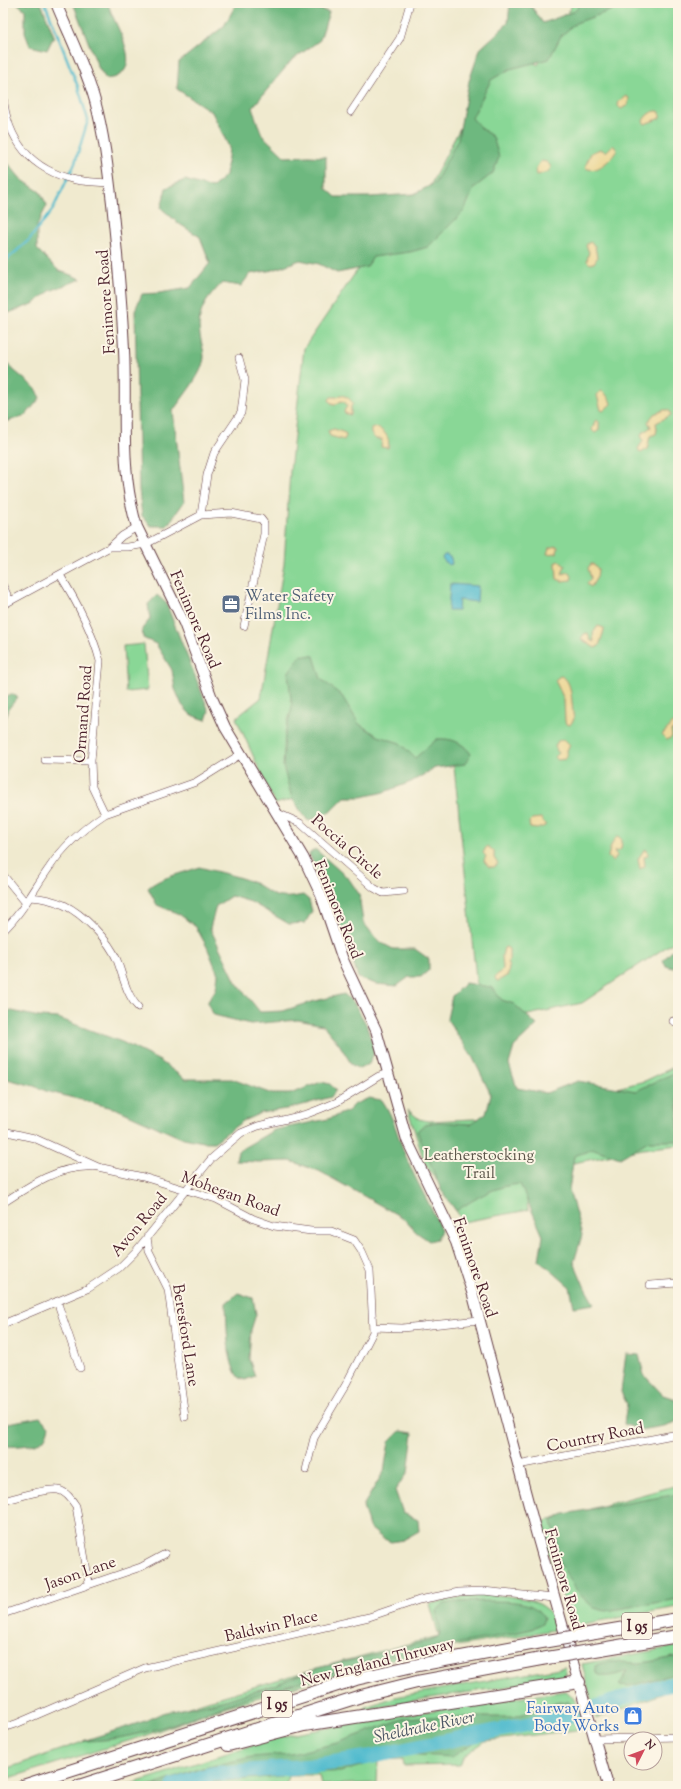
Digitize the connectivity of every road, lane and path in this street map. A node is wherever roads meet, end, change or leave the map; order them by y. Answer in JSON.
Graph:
{"nodes":[{"id":1,"x":56,"y":3,"type":"edge"},
{"id":2,"x":410,"y":3,"type":"edge"},
{"id":3,"x":3,"y":95,"type":"edge"},
{"id":4,"x":351,"y":112,"type":"dead end"},
{"id":5,"x":110,"y":183,"type":"junction"},
{"id":6,"x":239,"y":358,"type":"dead end"},
{"id":7,"x":201,"y":515,"type":"junction"},
{"id":8,"x":137,"y":527,"type":"junction"},
{"id":9,"x":146,"y":544,"type":"junction"},
{"id":10,"x":110,"y":547,"type":"junction"},
{"id":11,"x":60,"y":575,"type":"junction"},
{"id":12,"x":3,"y":586,"type":"edge"},
{"id":13,"x":10,"y":601,"type":"junction"},
{"id":14,"x":3,"y":605,"type":"edge"},
{"id":15,"x":244,"y":626,"type":"dead end"},
{"id":16,"x":241,"y":754,"type":"junction"},
{"id":17,"x":45,"y":760,"type":"dead end"},
{"id":18,"x":91,"y":761,"type":"junction"},
{"id":19,"x":275,"y":812,"type":"junction"},
{"id":20,"x":105,"y":814,"type":"junction"},
{"id":21,"x":3,"y":876,"type":"edge"},
{"id":22,"x":404,"y":891,"type":"dead end"},
{"id":23,"x":28,"y":900,"type":"junction"},
{"id":24,"x":3,"y":931,"type":"edge"},
{"id":25,"x":138,"y":1007,"type":"dead end"},
{"id":26,"x":388,"y":1074,"type":"junction"},
{"id":27,"x":3,"y":1131,"type":"edge"},
{"id":28,"x":98,"y":1167,"type":"junction"},
{"id":29,"x":185,"y":1190,"type":"junction"},
{"id":30,"x":3,"y":1203,"type":"edge"},
{"id":31,"x":147,"y":1237,"type":"junction"},
{"id":32,"x":678,"y":1284,"type":"edge"},
{"id":33,"x":650,"y":1285,"type":"dead end"},
{"id":34,"x":57,"y":1301,"type":"junction"},
{"id":35,"x":479,"y":1320,"type":"junction"},
{"id":36,"x":3,"y":1324,"type":"edge"},
{"id":37,"x":373,"y":1327,"type":"junction"},
{"id":38,"x":80,"y":1368,"type":"dead end"},
{"id":39,"x":185,"y":1417,"type":"dead end"},
{"id":40,"x":678,"y":1434,"type":"edge"},
{"id":41,"x":518,"y":1465,"type":"junction"},
{"id":42,"x":306,"y":1470,"type":"dead end"},
{"id":43,"x":3,"y":1501,"type":"edge"},
{"id":44,"x":165,"y":1554,"type":"dead end"},
{"id":45,"x":89,"y":1583,"type":"junction"},
{"id":46,"x":554,"y":1598,"type":"junction"},
{"id":47,"x":3,"y":1614,"type":"edge"},
{"id":48,"x":678,"y":1618,"type":"edge"},
{"id":49,"x":678,"y":1636,"type":"edge"},
{"id":50,"x":579,"y":1682,"type":"junction"},
{"id":51,"x":3,"y":1728,"type":"edge"},
{"id":52,"x":678,"y":1737,"type":"edge"},
{"id":53,"x":596,"y":1739,"type":"junction"},
{"id":54,"x":172,"y":1756,"type":"junction"},
{"id":55,"x":23,"y":1786,"type":"edge"},
{"id":56,"x":79,"y":1786,"type":"edge"},
{"id":57,"x":608,"y":1786,"type":"edge"}],
"edges":[{"from":1,"to":5,"type":"street","name":"Fenimore Road"},
{"from":2,"to":4,"type":"street"},
{"from":3,"to":5,"type":"street"},
{"from":5,"to":8,"type":"street","name":"Fenimore Road"},
{"from":6,"to":7,"type":"street"},
{"from":7,"to":9,"type":"street"},
{"from":7,"to":15,"type":"street"},
{"from":8,"to":9,"type":"street","name":"Fenimore Road"},
{"from":8,"to":10,"type":"street"},
{"from":9,"to":10,"type":"street"},
{"from":9,"to":16,"type":"street","name":"Fenimore Road"},
{"from":10,"to":11,"type":"street"},
{"from":11,"to":13,"type":"street"},
{"from":11,"to":18,"type":"street","name":"Ormand Road"},
{"from":12,"to":13,"type":"street"},
{"from":13,"to":14,"type":"street"},
{"from":16,"to":19,"type":"street","name":"Fenimore Road"},
{"from":16,"to":20,"type":"street"},
{"from":17,"to":18,"type":"street"},
{"from":18,"to":20,"type":"street","name":"Ormand Road"},
{"from":19,"to":22,"type":"street","name":"Poccia Circle"},
{"from":19,"to":26,"type":"street","name":"Fenimore Road"},
{"from":20,"to":23,"type":"street"},
{"from":21,"to":23,"type":"street"},
{"from":23,"to":24,"type":"street"},
{"from":23,"to":25,"type":"street"},
{"from":26,"to":29,"type":"street","name":"Avon Road"},
{"from":26,"to":35,"type":"street","name":"Fenimore Road"},
{"from":27,"to":28,"type":"street","name":"Mohegan Road"},
{"from":28,"to":29,"type":"street","name":"Mohegan Road"},
{"from":28,"to":30,"type":"street"},
{"from":29,"to":31,"type":"street","name":"Avon Road"},
{"from":29,"to":37,"type":"street","name":"Mohegan Road"},
{"from":31,"to":34,"type":"street","name":"Avon Road"},
{"from":31,"to":39,"type":"street","name":"Beresford Lane"},
{"from":32,"to":33,"type":"street"},
{"from":34,"to":36,"type":"street","name":"Avon Road"},
{"from":34,"to":38,"type":"street"},
{"from":35,"to":37,"type":"street"},
{"from":35,"to":41,"type":"street","name":"Fenimore Road"},
{"from":37,"to":42,"type":"street"},
{"from":40,"to":41,"type":"street","name":"Country Road"},
{"from":41,"to":46,"type":"street","name":"Fenimore Road"},
{"from":43,"to":45,"type":"street"},
{"from":44,"to":45,"type":"street","name":"Jason Lane"},
{"from":45,"to":47,"type":"street","name":"Jason Lane"},
{"from":46,"to":50,"type":"street","name":"Fenimore Road"},
{"from":46,"to":51,"type":"street","name":"Baldwin Place"},
{"from":48,"to":55,"type":"highway","name":"New England Thruway","number":"I 95","bridge":true},
{"from":49,"to":54,"type":"highway","name":"New England Thruway","number":"I 95","bridge":true},
{"from":50,"to":53,"type":"street","name":"Fenimore Road"},
{"from":50,"to":54,"type":"highway"},
{"from":52,"to":53,"type":"street"},
{"from":53,"to":57,"type":"street","name":"Fenimore Road"},
{"from":54,"to":56,"type":"highway","name":"New England Thruway","number":"I 95"}]}
